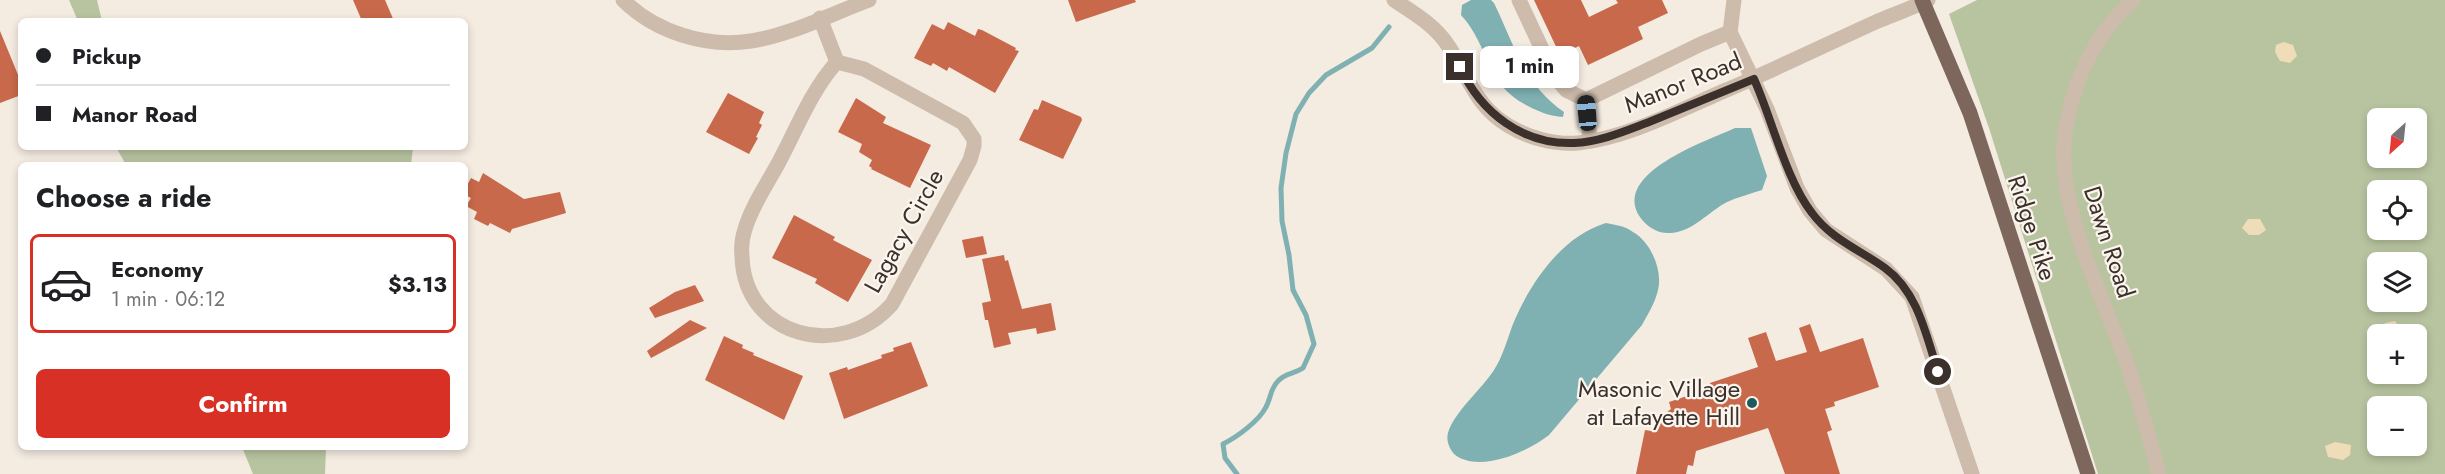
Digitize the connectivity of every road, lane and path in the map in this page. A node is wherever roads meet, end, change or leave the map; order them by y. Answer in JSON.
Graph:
{"nodes":[{"id":1,"x":623,"y":0,"type":"edge"},
{"id":2,"x":869,"y":0,"type":"edge"},
{"id":3,"x":1394,"y":0,"type":"edge"},
{"id":4,"x":1519,"y":0,"type":"edge"},
{"id":5,"x":1734,"y":0,"type":"edge"},
{"id":6,"x":2133,"y":0,"type":"edge"},
{"id":7,"x":1924,"y":1,"type":"edge"},
{"id":8,"x":820,"y":18,"type":"junction"},
{"id":9,"x":1730,"y":32,"type":"junction"},
{"id":10,"x":837,"y":62,"type":"junction"},
{"id":11,"x":1754,"y":79,"type":"junction"},
{"id":12,"x":1586,"y":100,"type":"junction"},
{"id":13,"x":1590,"y":141,"type":"junction"},
{"id":14,"x":1972,"y":474,"type":"edge"},
{"id":15,"x":2088,"y":474,"type":"edge"},
{"id":16,"x":2159,"y":474,"type":"edge"}],
"edges":[{"from":1,"to":8,"type":"street"},
{"from":2,"to":8,"type":"street"},
{"from":3,"to":13,"type":"street","name":"Manor Road"},
{"from":4,"to":12,"type":"street"},
{"from":5,"to":9,"type":"street"},
{"from":6,"to":16,"type":"street","name":"Dawn Road"},
{"from":7,"to":11,"type":"street","name":"Manor Road"},
{"from":7,"to":15,"type":"main road","name":"Ridge Pike"},
{"from":8,"to":10,"type":"street"},
{"from":9,"to":11,"type":"street"},
{"from":9,"to":12,"type":"street"},
{"from":10,"to":10,"type":"street","name":"Lagacy Circle"},
{"from":11,"to":13,"type":"street","name":"Manor Road"},
{"from":11,"to":14,"type":"street"},
{"from":12,"to":13,"type":"street"}]}
